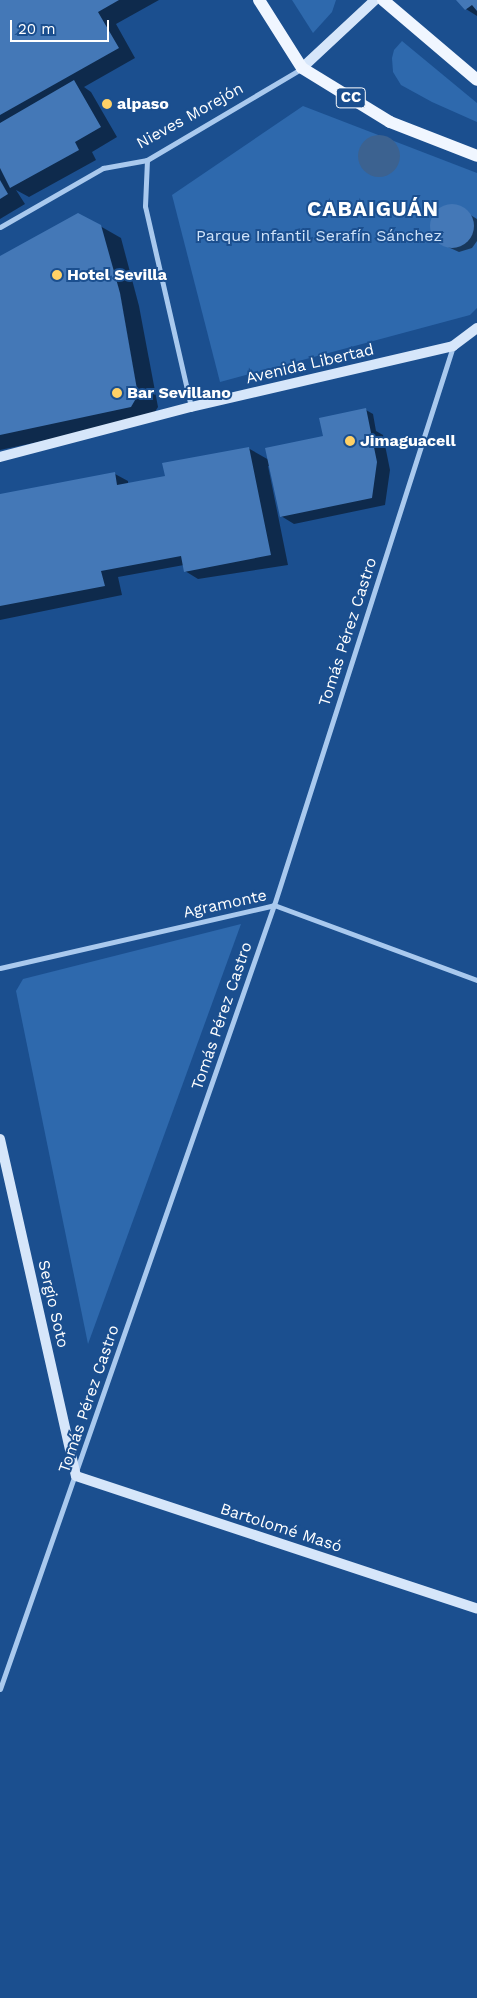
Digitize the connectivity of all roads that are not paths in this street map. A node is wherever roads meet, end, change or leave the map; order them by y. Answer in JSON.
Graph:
{"nodes":[{"id":1,"x":259,"y":0,"type":"edge"},
{"id":2,"x":375,"y":0,"type":"edge"},
{"id":3,"x":383,"y":0,"type":"edge"},
{"id":4,"x":302,"y":68,"type":"junction"},
{"id":5,"x":477,"y":80,"type":"edge"},
{"id":6,"x":477,"y":156,"type":"edge"},
{"id":7,"x":147,"y":160,"type":"junction"},
{"id":8,"x":0,"y":227,"type":"edge"},
{"id":9,"x":477,"y":328,"type":"edge"},
{"id":10,"x":453,"y":346,"type":"junction"},
{"id":11,"x":190,"y":407,"type":"junction"},
{"id":12,"x":0,"y":456,"type":"edge"},
{"id":13,"x":274,"y":905,"type":"junction"},
{"id":14,"x":0,"y":968,"type":"edge"},
{"id":15,"x":477,"y":980,"type":"edge"},
{"id":16,"x":0,"y":1139,"type":"edge"},
{"id":17,"x":76,"y":1476,"type":"junction"},
{"id":18,"x":477,"y":1609,"type":"edge"},
{"id":19,"x":0,"y":1689,"type":"edge"}],
"edges":[{"from":1,"to":4,"type":"main road","number":"CC"},
{"from":2,"to":4,"type":"street","name":"Nieves Morejón"},
{"from":3,"to":5,"type":"main road"},
{"from":4,"to":6,"type":"main road","number":"CC"},
{"from":4,"to":7,"type":"street","name":"Nieves Morejón"},
{"from":7,"to":8,"type":"street","name":"Nieves Morejón"},
{"from":7,"to":11,"type":"street"},
{"from":9,"to":10,"type":"street","name":"Avenida Libertad"},
{"from":10,"to":11,"type":"street","name":"Avenida Libertad"},
{"from":10,"to":13,"type":"street","name":"Tomás Pérez Castro"},
{"from":11,"to":12,"type":"street","name":"Avenida Libertad"},
{"from":13,"to":14,"type":"street","name":"Agramonte"},
{"from":13,"to":15,"type":"street","name":"Agramonte"},
{"from":13,"to":17,"type":"street","name":"Tomás Pérez Castro"},
{"from":16,"to":17,"type":"street","name":"Sergio Soto"},
{"from":17,"to":18,"type":"street","name":"Bartolomé Masó"},
{"from":17,"to":19,"type":"street","name":"Tomás Pérez Castro"}]}
